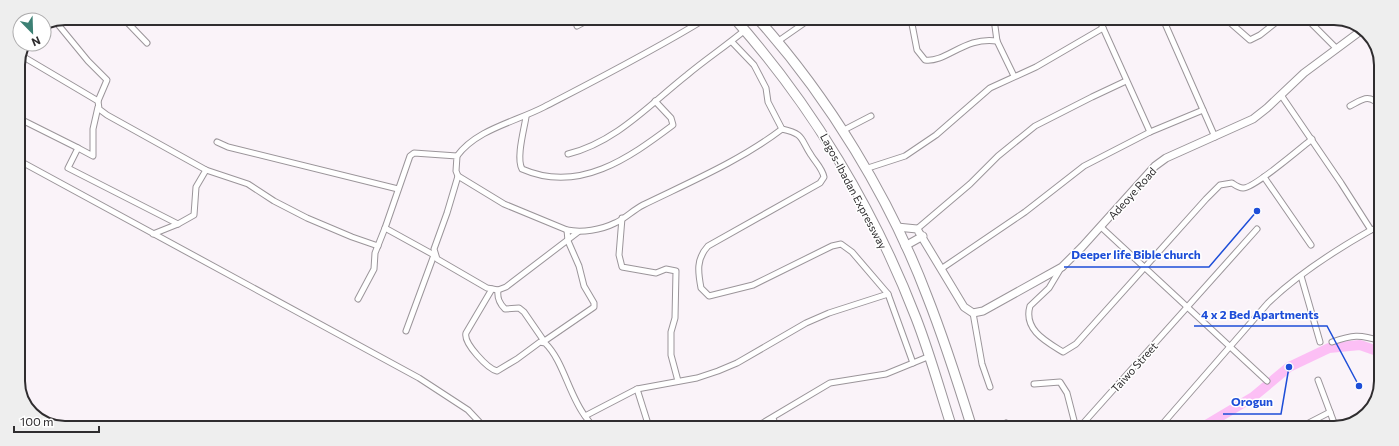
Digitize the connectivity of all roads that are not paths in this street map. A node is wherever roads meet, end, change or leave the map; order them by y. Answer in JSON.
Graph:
{"nodes":[{"id":1,"x":130,"y":25,"type":"edge"},
{"id":2,"x":695,"y":25,"type":"edge"},
{"id":3,"x":740,"y":25,"type":"edge"},
{"id":4,"x":763,"y":25,"type":"edge"},
{"id":5,"x":801,"y":25,"type":"edge"},
{"id":6,"x":912,"y":25,"type":"edge"},
{"id":7,"x":995,"y":25,"type":"edge"},
{"id":8,"x":1102,"y":25,"type":"edge"},
{"id":9,"x":1166,"y":25,"type":"edge"},
{"id":10,"x":1232,"y":25,"type":"edge"},
{"id":11,"x":1272,"y":25,"type":"edge"},
{"id":12,"x":1313,"y":25,"type":"edge"},
{"id":13,"x":59,"y":26,"type":"edge"},
{"id":14,"x":1103,"y":28,"type":"junction"},
{"id":15,"x":745,"y":30,"type":"junction"},
{"id":16,"x":1358,"y":33,"type":"edge"},
{"id":17,"x":997,"y":41,"type":"junction"},
{"id":18,"x":732,"y":42,"type":"junction"},
{"id":19,"x":777,"y":42,"type":"junction"},
{"id":20,"x":147,"y":43,"type":"dead end"},
{"id":21,"x":1337,"y":49,"type":"junction"},
{"id":22,"x":26,"y":58,"type":"edge"},
{"id":23,"x":1014,"y":76,"type":"junction"},
{"id":24,"x":1126,"y":81,"type":"junction"},
{"id":25,"x":1281,"y":95,"type":"junction"},
{"id":26,"x":1374,"y":100,"type":"edge"},
{"id":27,"x":655,"y":101,"type":"junction"},
{"id":28,"x":98,"y":104,"type":"junction"},
{"id":29,"x":1350,"y":106,"type":"dead end"},
{"id":30,"x":1202,"y":110,"type":"junction"},
{"id":31,"x":871,"y":116,"type":"dead end"},
{"id":32,"x":526,"y":117,"type":"junction"},
{"id":33,"x":25,"y":122,"type":"edge"},
{"id":34,"x":782,"y":129,"type":"junction"},
{"id":35,"x":842,"y":131,"type":"junction"},
{"id":36,"x":1150,"y":132,"type":"junction"},
{"id":37,"x":1215,"y":137,"type":"junction"},
{"id":38,"x":1312,"y":139,"type":"junction"},
{"id":39,"x":216,"y":142,"type":"dead end"},
{"id":40,"x":78,"y":148,"type":"junction"},
{"id":41,"x":568,"y":154,"type":"dead end"},
{"id":42,"x":457,"y":156,"type":"junction"},
{"id":43,"x":25,"y":164,"type":"edge"},
{"id":44,"x":865,"y":169,"type":"junction"},
{"id":45,"x":206,"y":170,"type":"junction"},
{"id":46,"x":458,"y":176,"type":"junction"},
{"id":47,"x":1264,"y":177,"type":"junction"},
{"id":48,"x":398,"y":189,"type":"junction"},
{"id":49,"x":622,"y":218,"type":"junction"},
{"id":50,"x":178,"y":224,"type":"junction"},
{"id":51,"x":897,"y":227,"type":"junction"},
{"id":52,"x":1101,"y":227,"type":"junction"},
{"id":53,"x":385,"y":228,"type":"junction"},
{"id":54,"x":917,"y":229,"type":"junction"},
{"id":55,"x":1257,"y":229,"type":"dead end"},
{"id":56,"x":1374,"y":229,"type":"edge"},
{"id":57,"x":567,"y":230,"type":"junction"},
{"id":58,"x":1371,"y":230,"type":"junction"},
{"id":59,"x":578,"y":232,"type":"junction"},
{"id":60,"x":153,"y":234,"type":"junction"},
{"id":61,"x":923,"y":236,"type":"junction"},
{"id":62,"x":568,"y":241,"type":"junction"},
{"id":63,"x":1311,"y":245,"type":"dead end"},
{"id":64,"x":378,"y":246,"type":"junction"},
{"id":65,"x":905,"y":246,"type":"junction"},
{"id":66,"x":434,"y":255,"type":"junction"},
{"id":67,"x":1062,"y":267,"type":"junction"},
{"id":68,"x":1144,"y":268,"type":"junction"},
{"id":69,"x":941,"y":269,"type":"junction"},
{"id":70,"x":1301,"y":276,"type":"junction"},
{"id":71,"x":495,"y":290,"type":"junction"},
{"id":72,"x":888,"y":294,"type":"junction"},
{"id":73,"x":358,"y":299,"type":"dead end"},
{"id":74,"x":1188,"y":306,"type":"junction"},
{"id":75,"x":973,"y":313,"type":"junction"},
{"id":76,"x":406,"y":331,"type":"dead end"},
{"id":77,"x":1374,"y":339,"type":"edge"},
{"id":78,"x":544,"y":341,"type":"junction"},
{"id":79,"x":1320,"y":342,"type":"dead end"},
{"id":80,"x":1332,"y":342,"type":"dead end"},
{"id":81,"x":1230,"y":347,"type":"junction"},
{"id":82,"x":930,"y":356,"type":"junction"},
{"id":83,"x":913,"y":362,"type":"junction"},
{"id":84,"x":1318,"y":380,"type":"dead end"},
{"id":85,"x":678,"y":381,"type":"junction"},
{"id":86,"x":1267,"y":381,"type":"dead end"},
{"id":87,"x":1034,"y":384,"type":"dead end"},
{"id":88,"x":990,"y":387,"type":"dead end"},
{"id":89,"x":637,"y":389,"type":"junction"},
{"id":90,"x":1330,"y":412,"type":"junction"},
{"id":91,"x":585,"y":416,"type":"junction"},
{"id":92,"x":773,"y":418,"type":"junction"},
{"id":93,"x":478,"y":421,"type":"edge"},
{"id":94,"x":589,"y":421,"type":"edge"},
{"id":95,"x":647,"y":421,"type":"edge"},
{"id":96,"x":767,"y":421,"type":"edge"},
{"id":97,"x":774,"y":421,"type":"edge"},
{"id":98,"x":948,"y":421,"type":"edge"},
{"id":99,"x":970,"y":421,"type":"edge"},
{"id":100,"x":1075,"y":421,"type":"edge"},
{"id":101,"x":1083,"y":421,"type":"edge"},
{"id":102,"x":1165,"y":421,"type":"edge"},
{"id":103,"x":1313,"y":421,"type":"edge"},
{"id":104,"x":1333,"y":421,"type":"edge"}],
"edges":[{"from":1,"to":20,"type":"street"},
{"from":2,"to":32,"type":"street"},
{"from":3,"to":15,"type":"highway","name":"Lagos-Ibadan Expressway"},
{"from":4,"to":19,"type":"highway","name":"Lagos-Ibadan Expressway"},
{"from":5,"to":19,"type":"street"},
{"from":6,"to":17,"type":"street"},
{"from":7,"to":17,"type":"street"},
{"from":8,"to":14,"type":"street"},
{"from":9,"to":30,"type":"street"},
{"from":10,"to":11,"type":"street"},
{"from":12,"to":21,"type":"street"},
{"from":13,"to":28,"type":"street"},
{"from":14,"to":23,"type":"street"},
{"from":14,"to":24,"type":"street"},
{"from":15,"to":18,"type":"street"},
{"from":15,"to":82,"type":"highway","name":"Lagos-Ibadan Expressway"},
{"from":16,"to":21,"type":"street","name":"Adeoye Road"},
{"from":17,"to":23,"type":"street"},
{"from":18,"to":27,"type":"street"},
{"from":18,"to":34,"type":"street"},
{"from":19,"to":35,"type":"highway","name":"Lagos-Ibadan Expressway"},
{"from":21,"to":25,"type":"street","name":"Adeoye Road"},
{"from":22,"to":28,"type":"street"},
{"from":23,"to":44,"type":"street"},
{"from":24,"to":36,"type":"street"},
{"from":24,"to":54,"type":"street"},
{"from":25,"to":37,"type":"street","name":"Adeoye Road"},
{"from":25,"to":38,"type":"street"},
{"from":26,"to":29,"type":"street"},
{"from":27,"to":32,"type":"street"},
{"from":27,"to":41,"type":"street"},
{"from":28,"to":40,"type":"street"},
{"from":28,"to":45,"type":"street"},
{"from":30,"to":36,"type":"street"},
{"from":30,"to":37,"type":"street"},
{"from":31,"to":35,"type":"street"},
{"from":32,"to":42,"type":"street"},
{"from":33,"to":40,"type":"street"},
{"from":34,"to":49,"type":"street"},
{"from":34,"to":72,"type":"street"},
{"from":35,"to":44,"type":"highway","name":"Lagos-Ibadan Expressway"},
{"from":36,"to":69,"type":"street"},
{"from":37,"to":52,"type":"street","name":"Adeoye Road"},
{"from":38,"to":47,"type":"street"},
{"from":38,"to":58,"type":"street"},
{"from":39,"to":48,"type":"street"},
{"from":40,"to":50,"type":"street"},
{"from":42,"to":46,"type":"street"},
{"from":42,"to":48,"type":"street"},
{"from":43,"to":60,"type":"street"},
{"from":44,"to":51,"type":"highway","name":"Lagos-Ibadan Expressway"},
{"from":45,"to":50,"type":"street"},
{"from":45,"to":64,"type":"street"},
{"from":46,"to":57,"type":"street"},
{"from":46,"to":66,"type":"street"},
{"from":47,"to":63,"type":"street"},
{"from":47,"to":68,"type":"street"},
{"from":48,"to":53,"type":"street"},
{"from":49,"to":59,"type":"street"},
{"from":49,"to":85,"type":"street"},
{"from":50,"to":60,"type":"street"},
{"from":51,"to":54,"type":"street"},
{"from":51,"to":65,"type":"highway","name":"Lagos-Ibadan Expressway"},
{"from":52,"to":67,"type":"street","name":"Adeoye Road"},
{"from":52,"to":68,"type":"street"},
{"from":53,"to":64,"type":"street"},
{"from":53,"to":66,"type":"street"},
{"from":54,"to":61,"type":"street"},
{"from":55,"to":74,"type":"street","name":"Taiwo Street"},
{"from":56,"to":58,"type":"street"},
{"from":57,"to":59,"type":"street"},
{"from":57,"to":62,"type":"street"},
{"from":58,"to":70,"type":"street"},
{"from":59,"to":62,"type":"street"},
{"from":60,"to":93,"type":"street"},
{"from":61,"to":65,"type":"street"},
{"from":61,"to":69,"type":"street"},
{"from":62,"to":71,"type":"street"},
{"from":62,"to":78,"type":"street"},
{"from":64,"to":73,"type":"street"},
{"from":65,"to":99,"type":"highway","name":"Lagos-Ibadan Expressway"},
{"from":66,"to":71,"type":"street"},
{"from":66,"to":76,"type":"street"},
{"from":67,"to":68,"type":"street"},
{"from":67,"to":75,"type":"street","name":"Adeoye Road"},
{"from":68,"to":74,"type":"street"},
{"from":69,"to":75,"type":"street"},
{"from":70,"to":79,"type":"street"},
{"from":70,"to":81,"type":"street"},
{"from":71,"to":78,"type":"street"},
{"from":71,"to":78,"type":"street"},
{"from":72,"to":83,"type":"street"},
{"from":72,"to":85,"type":"street"},
{"from":74,"to":81,"type":"street"},
{"from":74,"to":101,"type":"street","name":"Taiwo Street"},
{"from":75,"to":88,"type":"street"},
{"from":77,"to":80,"type":"street"},
{"from":78,"to":91,"type":"street"},
{"from":81,"to":86,"type":"street"},
{"from":81,"to":102,"type":"street"},
{"from":82,"to":83,"type":"street"},
{"from":82,"to":98,"type":"highway","name":"Lagos-Ibadan Expressway"},
{"from":83,"to":92,"type":"street"},
{"from":84,"to":90,"type":"street"},
{"from":85,"to":89,"type":"street"},
{"from":87,"to":100,"type":"street"},
{"from":89,"to":91,"type":"street"},
{"from":89,"to":95,"type":"street"},
{"from":90,"to":103,"type":"street"},
{"from":90,"to":104,"type":"street"},
{"from":91,"to":94,"type":"street"},
{"from":92,"to":96,"type":"street"},
{"from":92,"to":97,"type":"street"}]}
